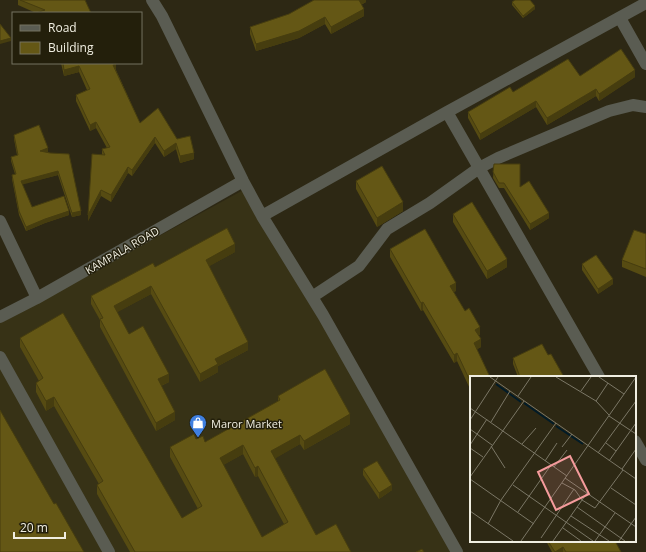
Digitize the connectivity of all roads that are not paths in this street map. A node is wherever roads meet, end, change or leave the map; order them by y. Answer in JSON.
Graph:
{"nodes":[{"id":1,"x":152,"y":0,"type":"edge"},
{"id":2,"x":646,"y":3,"type":"edge"},
{"id":3,"x":620,"y":18,"type":"junction"},
{"id":4,"x":646,"y":64,"type":"edge"},
{"id":5,"x":646,"y":107,"type":"edge"},
{"id":6,"x":447,"y":112,"type":"junction"},
{"id":7,"x":479,"y":168,"type":"junction"},
{"id":8,"x":243,"y":181,"type":"junction"},
{"id":9,"x":262,"y":216,"type":"junction"},
{"id":10,"x":0,"y":221,"type":"edge"},
{"id":11,"x":312,"y":297,"type":"junction"},
{"id":12,"x":37,"y":298,"type":"junction"},
{"id":13,"x":0,"y":317,"type":"edge"},
{"id":14,"x":0,"y":357,"type":"edge"},
{"id":15,"x":598,"y":376,"type":"edge"},
{"id":16,"x":636,"y":442,"type":"edge"},
{"id":17,"x":646,"y":460,"type":"edge"},
{"id":18,"x":108,"y":552,"type":"edge"},
{"id":19,"x":457,"y":552,"type":"edge"}],
"edges":[{"from":1,"to":8,"type":"street"},
{"from":2,"to":3,"type":"street"},
{"from":3,"to":4,"type":"street"},
{"from":3,"to":6,"type":"street"},
{"from":5,"to":7,"type":"street"},
{"from":6,"to":7,"type":"street"},
{"from":6,"to":9,"type":"street"},
{"from":7,"to":11,"type":"street"},
{"from":7,"to":15,"type":"street"},
{"from":8,"to":9,"type":"street"},
{"from":8,"to":12,"type":"street","name":"KAMPALA ROAD"},
{"from":9,"to":11,"type":"street"},
{"from":10,"to":12,"type":"street"},
{"from":11,"to":19,"type":"street"},
{"from":12,"to":13,"type":"street","name":"KAMPALA ROAD"},
{"from":14,"to":18,"type":"street"},
{"from":16,"to":17,"type":"street"}]}
